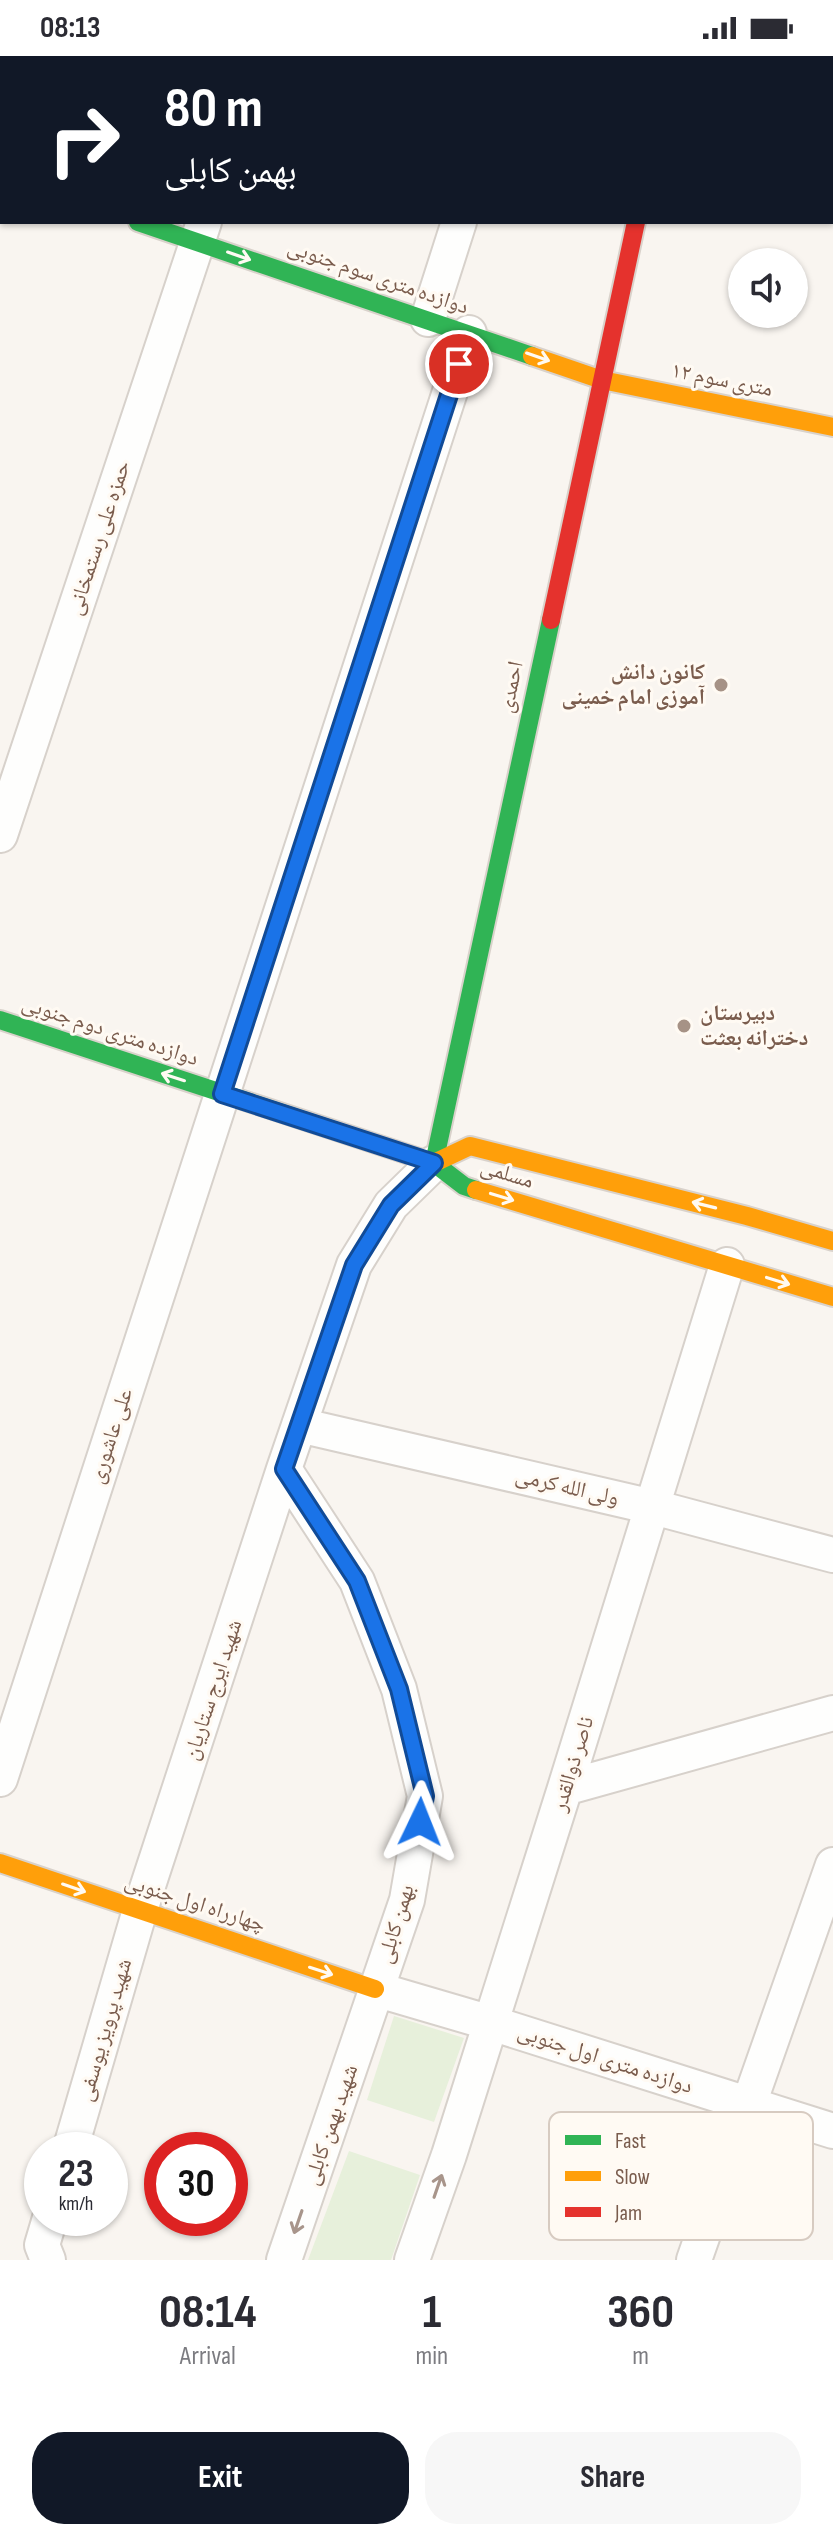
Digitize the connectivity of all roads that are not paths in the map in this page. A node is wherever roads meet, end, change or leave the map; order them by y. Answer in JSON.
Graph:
{"nodes":[{"id":1,"x":151,"y":224,"type":"edge"},
{"id":2,"x":458,"y":224,"type":"edge"},
{"id":3,"x":636,"y":224,"type":"edge"},
{"id":4,"x":201,"y":232,"type":"edge"},
{"id":5,"x":428,"y":319,"type":"junction"},
{"id":6,"x":469,"y":333,"type":"junction"},
{"id":7,"x":602,"y":380,"type":"junction"},
{"id":8,"x":833,"y":427,"type":"edge"},
{"id":9,"x":0,"y":835,"type":"edge"},
{"id":10,"x":0,"y":1020,"type":"edge"},
{"id":11,"x":222,"y":1094,"type":"junction"},
{"id":12,"x":434,"y":1163,"type":"junction"},
{"id":13,"x":833,"y":1241,"type":"edge"},
{"id":14,"x":727,"y":1265,"type":"junction"},
{"id":15,"x":833,"y":1297,"type":"edge"},
{"id":16,"x":299,"y":1425,"type":"junction"},
{"id":17,"x":284,"y":1469,"type":"junction"},
{"id":18,"x":653,"y":1507,"type":"junction"},
{"id":19,"x":833,"y":1555,"type":"edge"},
{"id":20,"x":833,"y":1713,"type":"edge"},
{"id":21,"x":0,"y":1779,"type":"edge"},
{"id":22,"x":565,"y":1788,"type":"junction"},
{"id":23,"x":0,"y":1863,"type":"edge"},
{"id":24,"x":833,"y":1865,"type":"edge"},
{"id":25,"x":140,"y":1910,"type":"junction"},
{"id":26,"x":375,"y":1989,"type":"junction"},
{"id":27,"x":491,"y":2023,"type":"junction"},
{"id":28,"x":748,"y":2105,"type":"junction"},
{"id":29,"x":746,"y":2112,"type":"edge"},
{"id":30,"x":771,"y":2112,"type":"edge"},
{"id":31,"x":813,"y":2125,"type":"edge"},
{"id":32,"x":833,"y":2131,"type":"edge"},
{"id":33,"x":75,"y":2132,"type":"edge"},
{"id":34,"x":45,"y":2236,"type":"edge"},
{"id":35,"x":701,"y":2240,"type":"edge"},
{"id":36,"x":48,"y":2260,"type":"edge"},
{"id":37,"x":284,"y":2260,"type":"edge"},
{"id":38,"x":412,"y":2260,"type":"edge"},
{"id":39,"x":694,"y":2260,"type":"edge"}],
"edges":[{"from":1,"to":4,"type":"main road","name":"دوازده متری سوم جنوبی"},
{"from":2,"to":5,"type":"street"},
{"from":3,"to":7,"type":"main road","name":"احمدی"},
{"from":4,"to":5,"type":"main road","name":"دوازده متری سوم جنوبی","one_way":true},
{"from":4,"to":9,"type":"street","name":"حمزه علی رستمخانی"},
{"from":5,"to":6,"type":"main road","name":"دوازده متری سوم جنوبی"},
{"from":6,"to":7,"type":"main road","name":"دوازده متری سوم جنوبی","one_way":true},
{"from":6,"to":11,"type":"street","name":"علی عاشوری"},
{"from":7,"to":8,"type":"main road","name":"۱۲ متری سوم"},
{"from":7,"to":12,"type":"main road","name":"احمدی"},
{"from":11,"to":10,"type":"main road","name":"دوازده متری دوم جنوبی","one_way":true},
{"from":11,"to":12,"type":"main road","name":"دوازده متری دوم جنوبی"},
{"from":11,"to":21,"type":"street","name":"علی عاشوری"},
{"from":13,"to":12,"type":"main road","name":"مسلمی","one_way":true},
{"from":12,"to":14,"type":"main road","name":"مسلمی","one_way":true},
{"from":12,"to":16,"type":"street"},
{"from":14,"to":15,"type":"main road","name":"مسلمی","one_way":true},
{"from":14,"to":18,"type":"street","name":"ناصر ذوالقدر"},
{"from":16,"to":17,"type":"street"},
{"from":16,"to":18,"type":"street","name":"ولی الله کرمی"},
{"from":17,"to":25,"type":"street","name":"شهید ایرج ستاریان"},
{"from":17,"to":26,"type":"street","name":"بهمن کابلی"},
{"from":18,"to":19,"type":"street","name":"ولی الله کرمی"},
{"from":18,"to":22,"type":"street","name":"ناصر ذوالقدر"},
{"from":20,"to":22,"type":"street"},
{"from":22,"to":27,"type":"street","name":"ناصر ذوالقدر"},
{"from":23,"to":25,"type":"main road","name":"چهارراه اول جنوبی","one_way":true},
{"from":24,"to":28,"type":"street"},
{"from":25,"to":26,"type":"main road","name":"چهارراه اول جنوبی","one_way":true},
{"from":25,"to":33,"type":"street","name":"شهید پرویز یوسفی"},
{"from":26,"to":27,"type":"street","name":"دوازده متری اول جنوبی"},
{"from":26,"to":37,"type":"street","name":"شهید بهمن کابلی","one_way":true},
{"from":27,"to":28,"type":"street","name":"دوازده متری اول جنوبی"},
{"from":38,"to":27,"type":"street","name":"ناصر ذوالقدر","one_way":true},
{"from":28,"to":29,"type":"street"},
{"from":28,"to":30,"type":"street","name":"دوازده متری اول جنوبی"},
{"from":31,"to":32,"type":"street","name":"دوازده متری اول جنوبی"},
{"from":34,"to":36,"type":"street"},
{"from":35,"to":39,"type":"street"}]}
